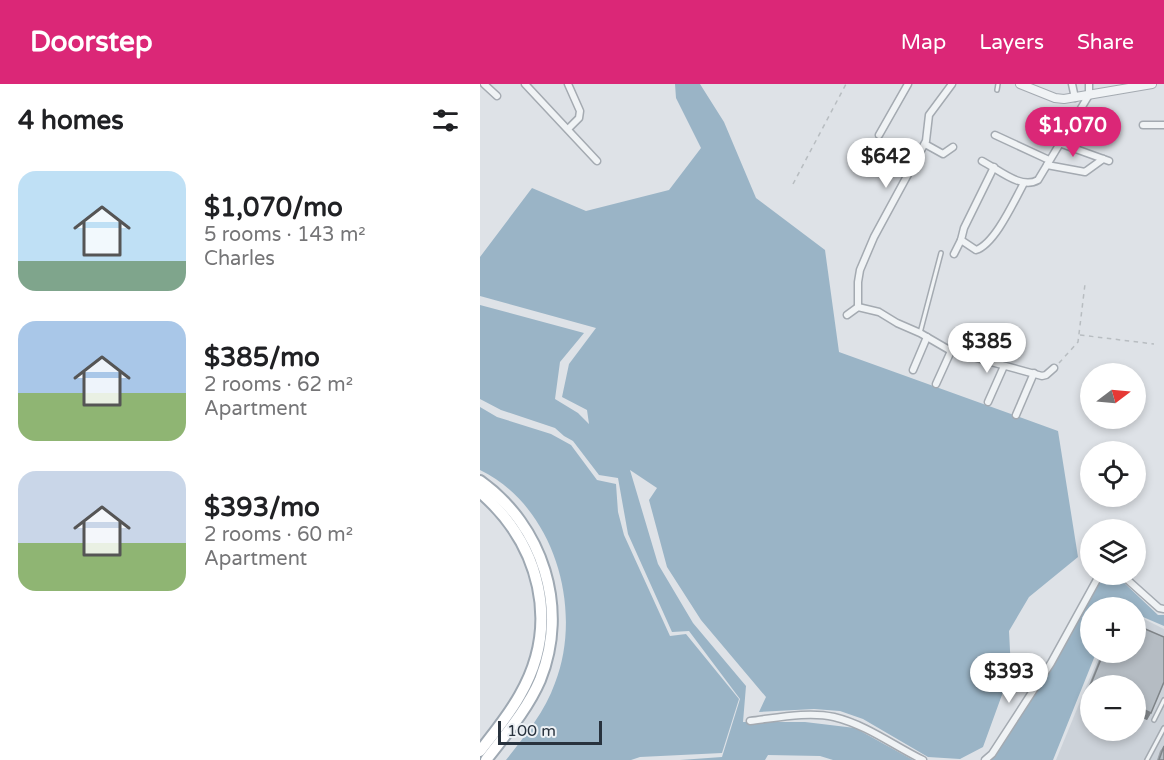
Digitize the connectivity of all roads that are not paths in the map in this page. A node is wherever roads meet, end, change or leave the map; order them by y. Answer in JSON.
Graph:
{"nodes":[{"id":1,"x":484,"y":84,"type":"edge"},
{"id":2,"x":525,"y":84,"type":"edge"},
{"id":3,"x":568,"y":84,"type":"edge"},
{"id":4,"x":908,"y":84,"type":"edge"},
{"id":5,"x":952,"y":84,"type":"edge"},
{"id":6,"x":998,"y":84,"type":"edge"},
{"id":7,"x":1020,"y":84,"type":"edge"},
{"id":8,"x":1072,"y":84,"type":"edge"},
{"id":9,"x":1089,"y":84,"type":"edge"},
{"id":10,"x":1152,"y":84,"type":"edge"},
{"id":11,"x":997,"y":90,"type":"dead end"},
{"id":12,"x":1089,"y":94,"type":"junction"},
{"id":13,"x":497,"y":96,"type":"dead end"},
{"id":14,"x":1075,"y":98,"type":"junction"},
{"id":15,"x":1143,"y":125,"type":"dead end"},
{"id":16,"x":1164,"y":125,"type":"edge"},
{"id":17,"x":568,"y":129,"type":"junction"},
{"id":18,"x":879,"y":135,"type":"dead end"},
{"id":19,"x":995,"y":135,"type":"dead end"},
{"id":20,"x":1059,"y":143,"type":"junction"},
{"id":21,"x":925,"y":144,"type":"junction"},
{"id":22,"x":953,"y":147,"type":"dead end"},
{"id":23,"x":597,"y":161,"type":"dead end"},
{"id":24,"x":982,"y":161,"type":"dead end"},
{"id":25,"x":1048,"y":163,"type":"junction"},
{"id":26,"x":994,"y":167,"type":"junction"},
{"id":27,"x":1024,"y":183,"type":"junction"},
{"id":28,"x":961,"y":240,"type":"junction"},
{"id":29,"x":941,"y":253,"type":"dead end"},
{"id":30,"x":954,"y":254,"type":"dead end"},
{"id":31,"x":858,"y":307,"type":"junction"},
{"id":32,"x":847,"y":315,"type":"dead end"},
{"id":33,"x":920,"y":333,"type":"junction"},
{"id":34,"x":927,"y":337,"type":"junction"},
{"id":35,"x":951,"y":351,"type":"junction"},
{"id":36,"x":1004,"y":366,"type":"junction"},
{"id":37,"x":1054,"y":368,"type":"road end"},
{"id":38,"x":913,"y":369,"type":"dead end"},
{"id":39,"x":1034,"y":373,"type":"junction"},
{"id":40,"x":936,"y":384,"type":"dead end"},
{"id":41,"x":988,"y":402,"type":"dead end"},
{"id":42,"x":1016,"y":415,"type":"dead end"},
{"id":43,"x":480,"y":481,"type":"edge"},
{"id":44,"x":480,"y":492,"type":"edge"},
{"id":45,"x":1094,"y":585,"type":"edge"},
{"id":46,"x":1133,"y":585,"type":"edge"},
{"id":47,"x":1164,"y":609,"type":"edge"},
{"id":48,"x":1164,"y":700,"type":"edge"},
{"id":49,"x":1154,"y":720,"type":"edge"},
{"id":50,"x":750,"y":721,"type":"dead end"},
{"id":51,"x":1164,"y":728,"type":"edge"},
{"id":52,"x":480,"y":751,"type":"edge"},
{"id":53,"x":486,"y":760,"type":"edge"},
{"id":54,"x":923,"y":760,"type":"edge"},
{"id":55,"x":986,"y":760,"type":"edge"},
{"id":56,"x":1148,"y":760,"type":"edge"}],
"edges":[{"from":1,"to":13,"type":"street"},
{"from":2,"to":17,"type":"street"},
{"from":3,"to":17,"type":"street"},
{"from":4,"to":18,"type":"street"},
{"from":5,"to":21,"type":"street"},
{"from":6,"to":11,"type":"lane"},
{"from":7,"to":14,"type":"street"},
{"from":8,"to":14,"type":"street"},
{"from":9,"to":12,"type":"street"},
{"from":10,"to":12,"type":"street"},
{"from":12,"to":14,"type":"street"},
{"from":12,"to":20,"type":"street"},
{"from":15,"to":16,"type":"street"},
{"from":17,"to":23,"type":"street"},
{"from":19,"to":25,"type":"street"},
{"from":20,"to":25,"type":"street"},
{"from":20,"to":25,"type":"street"},
{"from":21,"to":22,"type":"street"},
{"from":21,"to":31,"type":"street"},
{"from":24,"to":26,"type":"street"},
{"from":25,"to":27,"type":"street"},
{"from":26,"to":27,"type":"street"},
{"from":26,"to":28,"type":"street"},
{"from":27,"to":28,"type":"street"},
{"from":28,"to":30,"type":"street"},
{"from":29,"to":33,"type":"lane"},
{"from":31,"to":32,"type":"street"},
{"from":31,"to":33,"type":"street"},
{"from":33,"to":34,"type":"street"},
{"from":34,"to":35,"type":"street"},
{"from":34,"to":38,"type":"street"},
{"from":35,"to":36,"type":"street"},
{"from":35,"to":40,"type":"street"},
{"from":36,"to":39,"type":"street"},
{"from":36,"to":41,"type":"street"},
{"from":37,"to":39,"type":"street"},
{"from":39,"to":42,"type":"street"},
{"from":43,"to":53,"type":"main road"},
{"from":44,"to":52,"type":"main road"},
{"from":45,"to":55,"type":"street"},
{"from":46,"to":47,"type":"street"},
{"from":48,"to":49,"type":"lane"},
{"from":50,"to":54,"type":"street"},
{"from":51,"to":56,"type":"lane"}]}
